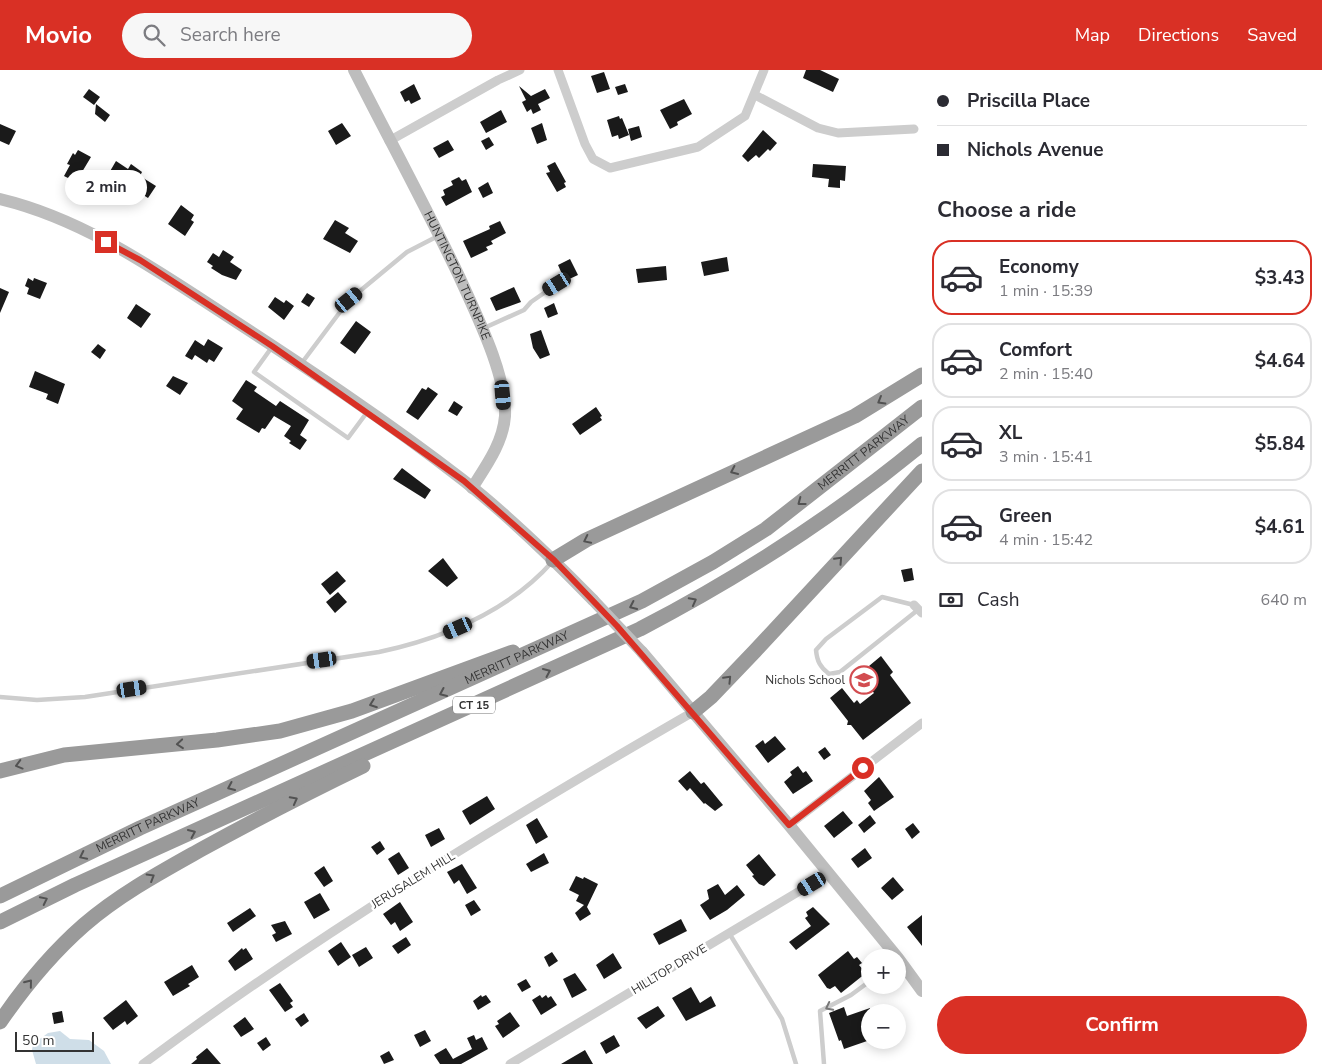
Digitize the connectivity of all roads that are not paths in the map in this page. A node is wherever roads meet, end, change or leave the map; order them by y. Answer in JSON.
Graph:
{"nodes":[{"id":1,"x":354,"y":70,"type":"edge"},
{"id":2,"x":520,"y":70,"type":"edge"},
{"id":3,"x":558,"y":70,"type":"edge"},
{"id":4,"x":764,"y":70,"type":"edge"},
{"id":5,"x":755,"y":95,"type":"junction"},
{"id":6,"x":914,"y":129,"type":"dead end"},
{"id":7,"x":390,"y":141,"type":"junction"},
{"id":8,"x":0,"y":199,"type":"edge"},
{"id":9,"x":439,"y":236,"type":"junction"},
{"id":10,"x":557,"y":284,"type":"dead end"},
{"id":11,"x":482,"y":328,"type":"junction"},
{"id":12,"x":272,"y":346,"type":"junction"},
{"id":13,"x":300,"y":366,"type":"junction"},
{"id":14,"x":922,"y":375,"type":"edge"},
{"id":15,"x":922,"y":407,"type":"edge"},
{"id":16,"x":368,"y":412,"type":"junction"},
{"id":17,"x":922,"y":444,"type":"edge"},
{"id":18,"x":922,"y":470,"type":"edge"},
{"id":19,"x":472,"y":488,"type":"junction"},
{"id":20,"x":554,"y":560,"type":"junction"},
{"id":21,"x":918,"y":609,"type":"edge"},
{"id":22,"x":551,"y":644,"type":"junction"},
{"id":23,"x":514,"y":687,"type":"junction"},
{"id":24,"x":0,"y":697,"type":"edge"},
{"id":25,"x":693,"y":712,"type":"junction"},
{"id":26,"x":922,"y":723,"type":"edge"},
{"id":27,"x":0,"y":771,"type":"edge"},
{"id":28,"x":789,"y":825,"type":"junction"},
{"id":29,"x":828,"y":874,"type":"junction"},
{"id":30,"x":0,"y":896,"type":"edge"},
{"id":31,"x":0,"y":922,"type":"edge"},
{"id":32,"x":729,"y":933,"type":"junction"},
{"id":33,"x":890,"y":949,"type":"edge"},
{"id":34,"x":906,"y":969,"type":"edge"},
{"id":35,"x":861,"y":988,"type":"edge"},
{"id":36,"x":922,"y":991,"type":"edge"},
{"id":37,"x":0,"y":1022,"type":"edge"},
{"id":38,"x":143,"y":1064,"type":"edge"},
{"id":39,"x":510,"y":1064,"type":"edge"},
{"id":40,"x":796,"y":1064,"type":"edge"},
{"id":41,"x":824,"y":1064,"type":"edge"}],
"edges":[{"from":1,"to":7,"type":"main road","name":"HUNTINGTON TURNPIKE"},
{"from":2,"to":7,"type":"street"},
{"from":3,"to":5,"type":"street"},
{"from":4,"to":5,"type":"street"},
{"from":5,"to":6,"type":"street"},
{"from":7,"to":9,"type":"main road","name":"HUNTINGTON TURNPIKE"},
{"from":8,"to":12,"type":"main road"},
{"from":9,"to":11,"type":"main road","name":"HUNTINGTON TURNPIKE"},
{"from":9,"to":13,"type":"lane"},
{"from":10,"to":11,"type":"lane"},
{"from":11,"to":19,"type":"main road","name":"HUNTINGTON TURNPIKE"},
{"from":12,"to":13,"type":"main road"},
{"from":12,"to":16,"type":"lane"},
{"from":13,"to":16,"type":"main road"},
{"from":14,"to":20,"type":"highway","one_way":true},
{"from":15,"to":22,"type":"highway","name":"MERRITT PARKWAY","number":"CT 15","one_way":true},
{"from":16,"to":19,"type":"main road"},
{"from":23,"to":17,"type":"highway","name":"MERRITT PARKWAY","number":"CT 15","one_way":true},
{"from":25,"to":18,"type":"highway","one_way":true},
{"from":19,"to":20,"type":"main road"},
{"from":20,"to":24,"type":"lane"},
{"from":20,"to":25,"type":"main road","bridge":true},
{"from":21,"to":21,"type":"lane"},
{"from":22,"to":27,"type":"highway","one_way":true},
{"from":22,"to":30,"type":"highway","name":"MERRITT PARKWAY","number":"CT 15","one_way":true},
{"from":31,"to":23,"type":"highway","name":"MERRITT PARKWAY","number":"CT 15","one_way":true},
{"from":37,"to":23,"type":"highway","one_way":true},
{"from":25,"to":28,"type":"main road"},
{"from":25,"to":38,"type":"street","name":"JERUSALEM HILL"},
{"from":26,"to":28,"type":"street"},
{"from":28,"to":29,"type":"main road"},
{"from":29,"to":32,"type":"street","name":"HILLTOP DRIVE"},
{"from":29,"to":33,"type":"main road"},
{"from":32,"to":39,"type":"street","name":"HILLTOP DRIVE"},
{"from":32,"to":40,"type":"lane"},
{"from":34,"to":36,"type":"main road"},
{"from":35,"to":41,"type":"lane","one_way":true}]}
